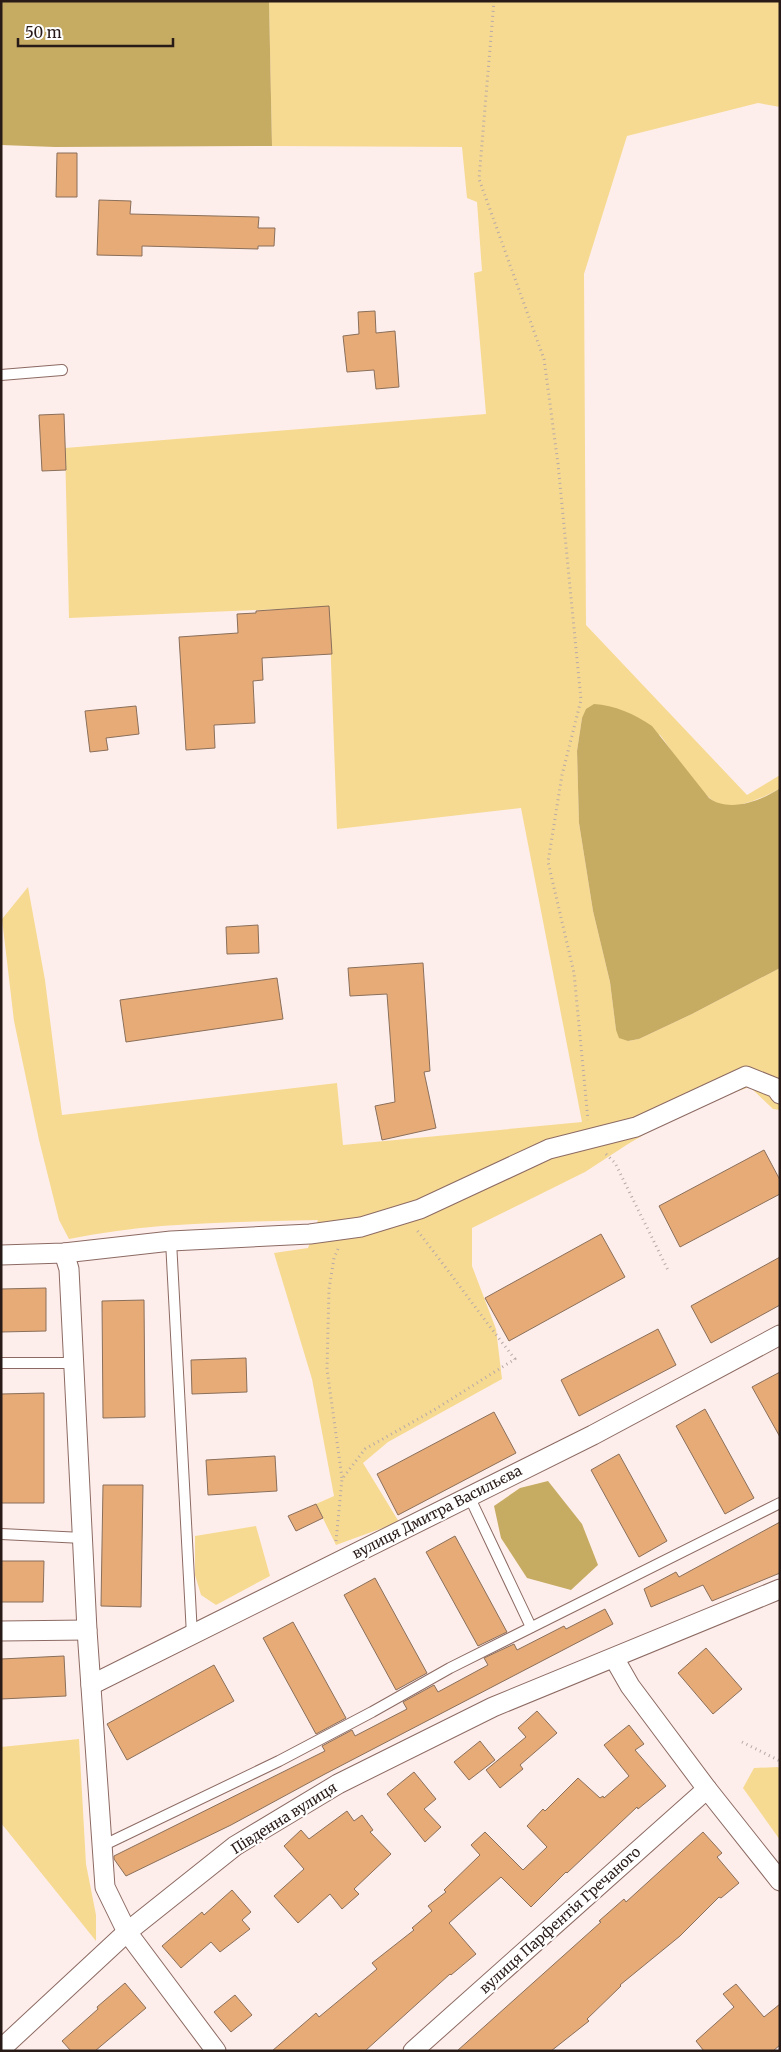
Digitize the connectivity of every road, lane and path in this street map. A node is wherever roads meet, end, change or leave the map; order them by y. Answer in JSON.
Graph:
{"nodes":[{"id":1,"x":494,"y":1,"type":"edge"},
{"id":2,"x":62,"y":370,"type":"dead end"},
{"id":3,"x":1,"y":376,"type":"edge"},
{"id":4,"x":780,"y":1094,"type":"edge"},
{"id":5,"x":590,"y":1138,"type":"junction"},
{"id":6,"x":403,"y":1214,"type":"junction"},
{"id":7,"x":346,"y":1229,"type":"junction"},
{"id":8,"x":172,"y":1241,"type":"junction"},
{"id":9,"x":64,"y":1253,"type":"junction"},
{"id":10,"x":1,"y":1255,"type":"edge"},
{"id":11,"x":669,"y":1272,"type":"dead end"},
{"id":12,"x":780,"y":1335,"type":"edge"},
{"id":13,"x":1,"y":1363,"type":"edge"},
{"id":14,"x":74,"y":1363,"type":"junction"},
{"id":15,"x":342,"y":1478,"type":"junction"},
{"id":16,"x":469,"y":1496,"type":"junction"},
{"id":17,"x":780,"y":1504,"type":"edge"},
{"id":18,"x":1,"y":1534,"type":"edge"},
{"id":19,"x":83,"y":1538,"type":"junction"},
{"id":20,"x":334,"y":1564,"type":"junction"},
{"id":21,"x":780,"y":1589,"type":"edge"},
{"id":22,"x":531,"y":1626,"type":"junction"},
{"id":23,"x":87,"y":1630,"type":"junction"},
{"id":24,"x":1,"y":1631,"type":"edge"},
{"id":25,"x":192,"y":1635,"type":"junction"},
{"id":26,"x":614,"y":1658,"type":"junction"},
{"id":27,"x":91,"y":1685,"type":"junction"},
{"id":28,"x":742,"y":1742,"type":"dead end"},
{"id":29,"x":780,"y":1761,"type":"edge"},
{"id":30,"x":707,"y":1789,"type":"junction"},
{"id":31,"x":102,"y":1846,"type":"junction"},
{"id":32,"x":780,"y":1881,"type":"edge"},
{"id":33,"x":127,"y":1932,"type":"junction"},
{"id":34,"x":1,"y":2049,"type":"edge"},
{"id":35,"x":216,"y":2051,"type":"edge"},
{"id":36,"x":413,"y":2051,"type":"edge"}],
"edges":[{"from":1,"to":5,"type":"path"},
{"from":2,"to":3,"type":"lane"},
{"from":4,"to":5,"type":"street"},
{"from":5,"to":6,"type":"street"},
{"from":5,"to":11,"type":"path"},
{"from":6,"to":7,"type":"street"},
{"from":6,"to":15,"type":"path"},
{"from":7,"to":8,"type":"street"},
{"from":7,"to":15,"type":"path"},
{"from":8,"to":9,"type":"street"},
{"from":8,"to":25,"type":"lane"},
{"from":9,"to":10,"type":"street"},
{"from":9,"to":14,"type":"street"},
{"from":12,"to":16,"type":"street","name":"вулиця Дмитра Васильєва"},
{"from":13,"to":14,"type":"lane"},
{"from":14,"to":19,"type":"street"},
{"from":15,"to":20,"type":"path"},
{"from":16,"to":20,"type":"street","name":"вулиця Дмитра Васильєва"},
{"from":16,"to":22,"type":"lane"},
{"from":17,"to":22,"type":"lane"},
{"from":18,"to":19,"type":"lane"},
{"from":19,"to":23,"type":"street"},
{"from":20,"to":25,"type":"street","name":"вулиця Дмитра Васильєва"},
{"from":21,"to":26,"type":"street","name":"Південна вулиця"},
{"from":22,"to":31,"type":"lane"},
{"from":23,"to":24,"type":"street"},
{"from":23,"to":27,"type":"street"},
{"from":25,"to":27,"type":"street","name":"вулиця Дмитра Васильєва"},
{"from":26,"to":30,"type":"street"},
{"from":26,"to":33,"type":"street","name":"Південна вулиця"},
{"from":27,"to":31,"type":"street"},
{"from":28,"to":29,"type":"path"},
{"from":30,"to":32,"type":"street"},
{"from":30,"to":36,"type":"street","name":"вулиця Парфентія Гречаного"},
{"from":31,"to":33,"type":"street"},
{"from":33,"to":34,"type":"street","name":"Південна вулиця"},
{"from":33,"to":35,"type":"street"}]}
